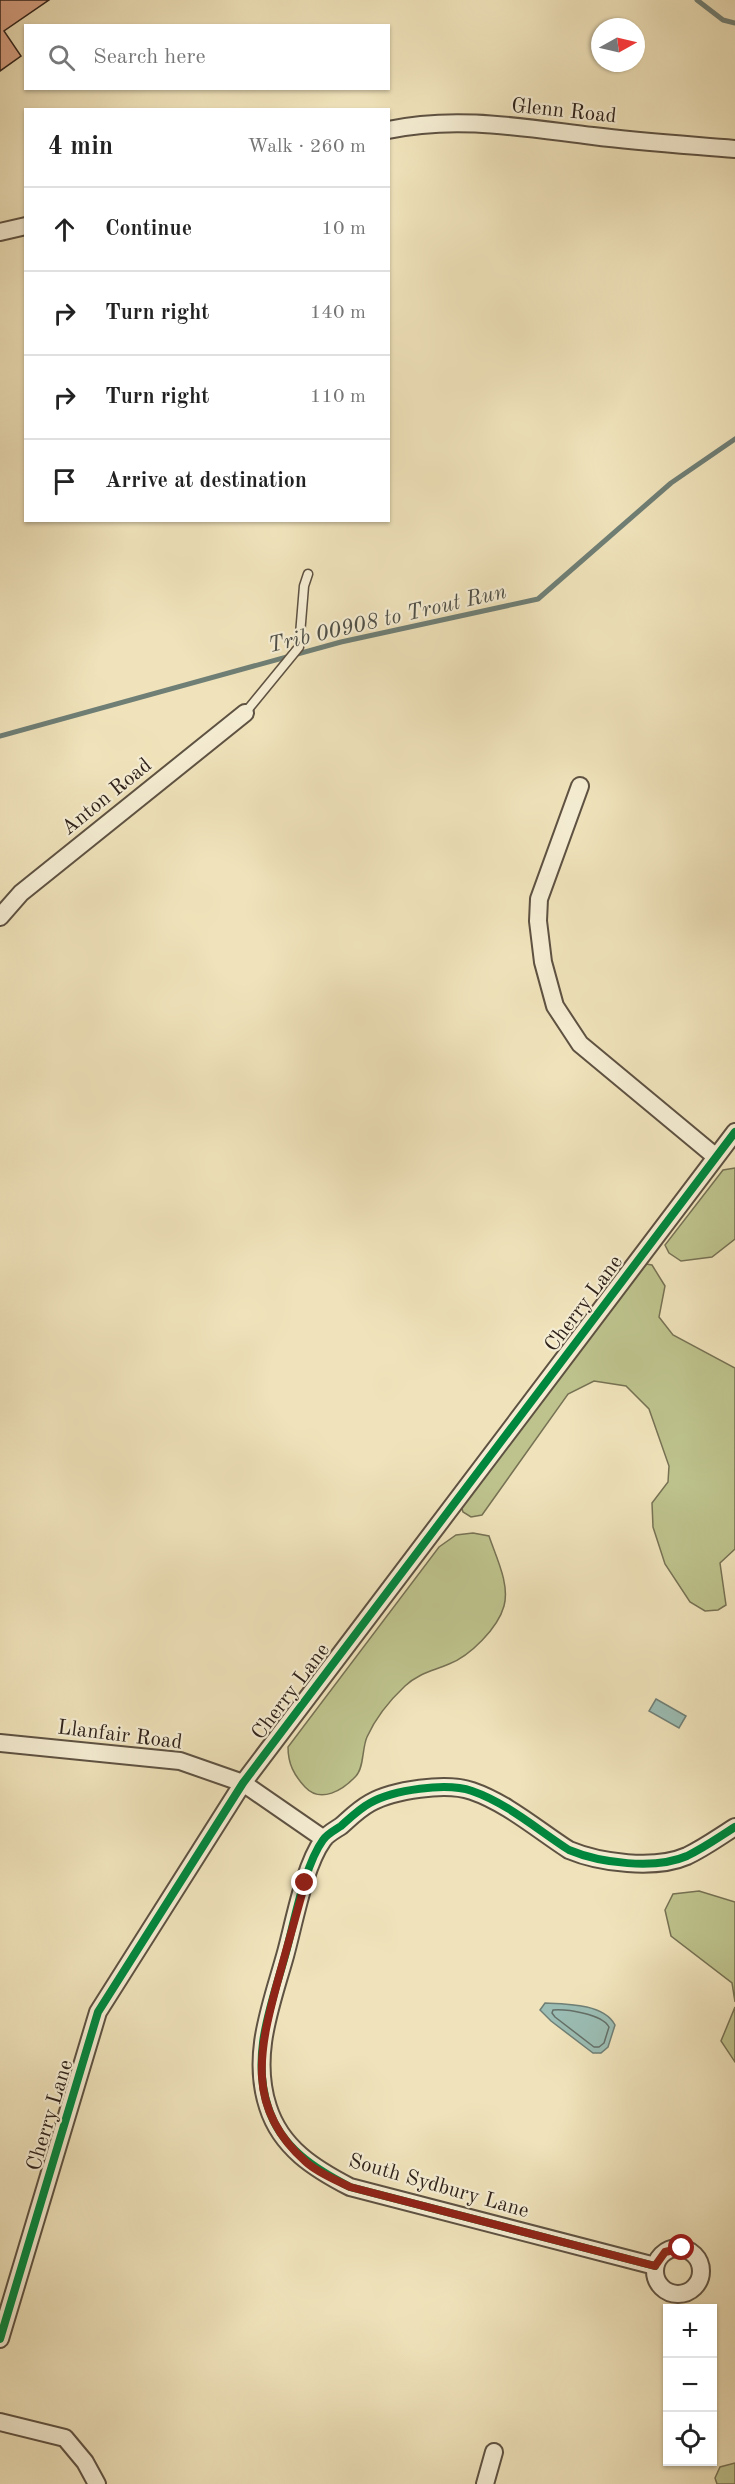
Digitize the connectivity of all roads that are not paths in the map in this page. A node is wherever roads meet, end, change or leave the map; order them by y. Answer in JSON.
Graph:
{"nodes":[{"id":1,"x":390,"y":130,"type":"edge"},
{"id":2,"x":735,"y":149,"type":"edge"},
{"id":3,"x":24,"y":226,"type":"edge"},
{"id":4,"x":0,"y":232,"type":"edge"},
{"id":5,"x":308,"y":573,"type":"dead end"},
{"id":6,"x":245,"y":714,"type":"joint"},
{"id":7,"x":580,"y":786,"type":"dead end"},
{"id":8,"x":0,"y":917,"type":"edge"},
{"id":9,"x":735,"y":1132,"type":"edge"},
{"id":10,"x":716,"y":1157,"type":"junction"},
{"id":11,"x":0,"y":1743,"type":"edge"},
{"id":12,"x":243,"y":1784,"type":"junction"},
{"id":13,"x":735,"y":1827,"type":"edge"},
{"id":14,"x":324,"y":1839,"type":"junction"},
{"id":15,"x":655,"y":2266,"type":"dead end"},
{"id":16,"x":0,"y":2339,"type":"edge"},
{"id":17,"x":0,"y":2422,"type":"edge"},
{"id":18,"x":494,"y":2452,"type":"dead end"},
{"id":19,"x":97,"y":2484,"type":"edge"},
{"id":20,"x":485,"y":2484,"type":"edge"}],
"edges":[{"from":1,"to":2,"type":"street","name":"Glenn Road"},
{"from":3,"to":4,"type":"street"},
{"from":5,"to":6,"type":"lane"},
{"from":6,"to":8,"type":"street","name":"Anton Road"},
{"from":7,"to":10,"type":"street"},
{"from":9,"to":10,"type":"street","name":"Cherry Lane"},
{"from":10,"to":12,"type":"street","name":"Cherry Lane"},
{"from":11,"to":12,"type":"street","name":"Llanfair Road"},
{"from":12,"to":14,"type":"street","name":"Llanfair Road"},
{"from":12,"to":16,"type":"street","name":"Cherry Lane"},
{"from":13,"to":14,"type":"street"},
{"from":14,"to":15,"type":"street","name":"South Sydbury Lane"},
{"from":17,"to":19,"type":"street"},
{"from":18,"to":20,"type":"street"}]}
